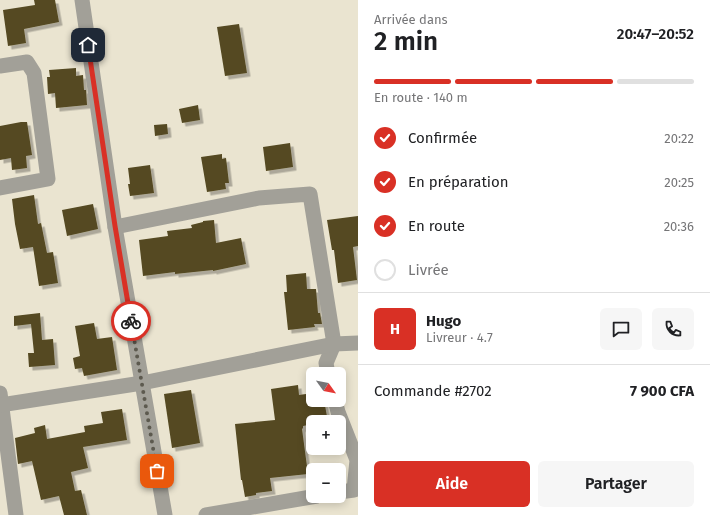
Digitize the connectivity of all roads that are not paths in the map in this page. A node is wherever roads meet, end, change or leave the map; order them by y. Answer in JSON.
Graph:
{"nodes":[{"id":1,"x":82,"y":0,"type":"edge"},
{"id":2,"x":0,"y":66,"type":"edge"},
{"id":3,"x":0,"y":188,"type":"edge"},
{"id":4,"x":115,"y":226,"type":"junction"},
{"id":5,"x":358,"y":343,"type":"edge"},
{"id":6,"x":334,"y":344,"type":"junction"},
{"id":7,"x":327,"y":367,"type":"edge"},
{"id":8,"x":142,"y":383,"type":"junction"},
{"id":9,"x":1,"y":401,"type":"edge"},
{"id":10,"x":337,"y":407,"type":"edge"},
{"id":11,"x":346,"y":491,"type":"edge"},
{"id":12,"x":306,"y":498,"type":"edge"},
{"id":13,"x":16,"y":515,"type":"edge"},
{"id":14,"x":165,"y":515,"type":"edge"},
{"id":15,"x":206,"y":515,"type":"edge"}],
"edges":[{"from":1,"to":4,"type":"street"},
{"from":2,"to":3,"type":"street"},
{"from":4,"to":6,"type":"street"},
{"from":4,"to":8,"type":"street"},
{"from":5,"to":6,"type":"street"},
{"from":6,"to":7,"type":"street"},
{"from":6,"to":8,"type":"street"},
{"from":8,"to":9,"type":"street"},
{"from":8,"to":14,"type":"street"},
{"from":9,"to":13,"type":"street"},
{"from":10,"to":11,"type":"street"},
{"from":12,"to":15,"type":"street"}]}
